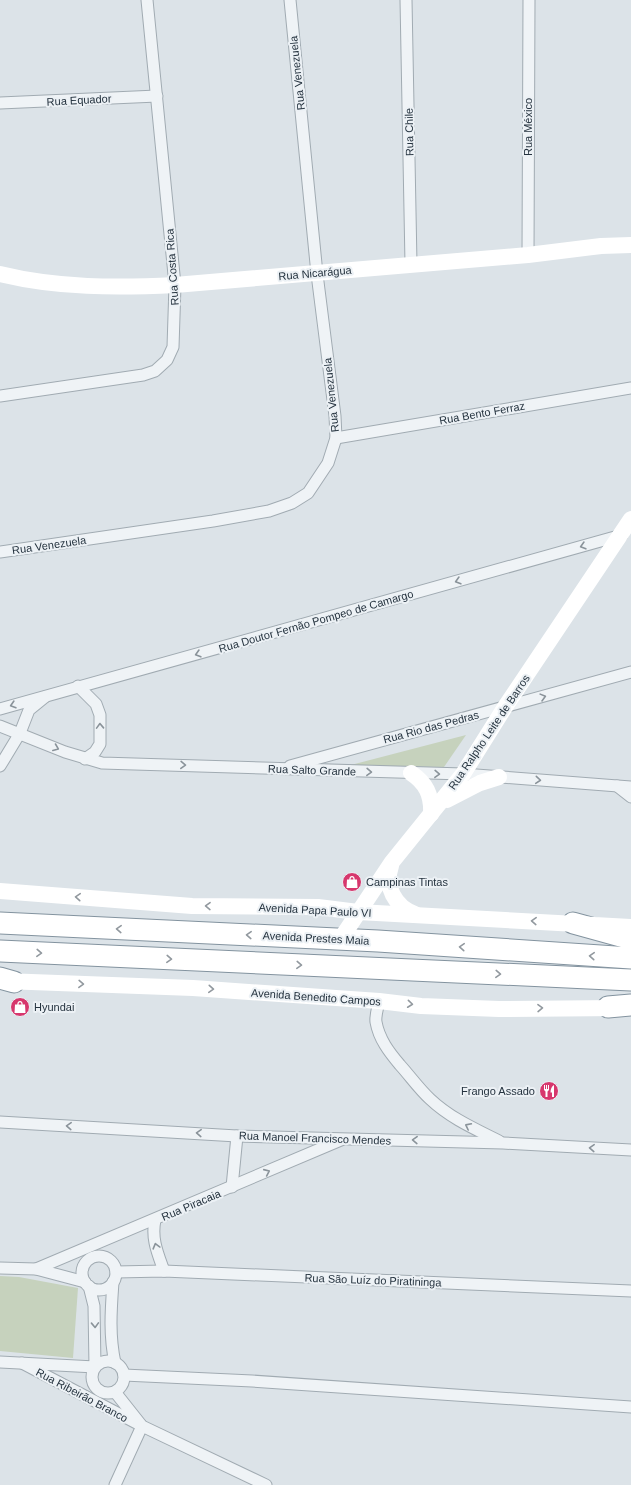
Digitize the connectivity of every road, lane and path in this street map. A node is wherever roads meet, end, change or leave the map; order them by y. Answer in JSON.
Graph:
{"nodes":[{"id":1,"x":147,"y":0,"type":"edge"},
{"id":2,"x":290,"y":0,"type":"edge"},
{"id":3,"x":406,"y":0,"type":"edge"},
{"id":4,"x":529,"y":0,"type":"edge"},
{"id":5,"x":157,"y":96,"type":"junction"},
{"id":6,"x":0,"y":103,"type":"edge"},
{"id":7,"x":631,"y":245,"type":"edge"},
{"id":8,"x":528,"y":255,"type":"junction"},
{"id":9,"x":411,"y":264,"type":"junction"},
{"id":10,"x":0,"y":274,"type":"edge"},
{"id":11,"x":317,"y":274,"type":"junction"},
{"id":12,"x":176,"y":285,"type":"junction"},
{"id":13,"x":630,"y":389,"type":"edge"},
{"id":14,"x":0,"y":396,"type":"edge"},
{"id":15,"x":336,"y":438,"type":"junction"},
{"id":16,"x":631,"y":519,"type":"edge"},
{"id":17,"x":626,"y":534,"type":"edge"},
{"id":18,"x":0,"y":552,"type":"edge"},
{"id":19,"x":631,"y":672,"type":"edge"},
{"id":20,"x":78,"y":686,"type":"junction"},
{"id":21,"x":48,"y":694,"type":"junction"},
{"id":22,"x":505,"y":707,"type":"junction"},
{"id":23,"x":0,"y":709,"type":"edge"},
{"id":24,"x":0,"y":726,"type":"edge"},
{"id":25,"x":20,"y":734,"type":"junction"},
{"id":26,"x":85,"y":759,"type":"junction"},
{"id":27,"x":0,"y":766,"type":"edge"},
{"id":28,"x":278,"y":769,"type":"junction"},
{"id":29,"x":410,"y":773,"type":"junction"},
{"id":30,"x":463,"y":774,"type":"junction"},
{"id":31,"x":499,"y":777,"type":"junction"},
{"id":32,"x":617,"y":786,"type":"junction"},
{"id":33,"x":631,"y":787,"type":"edge"},
{"id":34,"x":631,"y":797,"type":"edge"},
{"id":35,"x":431,"y":814,"type":"junction"},
{"id":36,"x":392,"y":862,"type":"junction"},
{"id":37,"x":0,"y":891,"type":"edge"},
{"id":38,"x":358,"y":912,"type":"junction"},
{"id":39,"x":418,"y":915,"type":"junction"},
{"id":40,"x":573,"y":923,"type":"junction"},
{"id":41,"x":0,"y":924,"type":"edge"},
{"id":42,"x":631,"y":927,"type":"edge"},
{"id":43,"x":631,"y":939,"type":"edge"},
{"id":44,"x":340,"y":940,"type":"junction"},
{"id":45,"x":0,"y":951,"type":"edge"},
{"id":46,"x":631,"y":958,"type":"edge"},
{"id":47,"x":5,"y":980,"type":"edge"},
{"id":48,"x":631,"y":980,"type":"edge"},
{"id":49,"x":380,"y":1001,"type":"junction"},
{"id":50,"x":631,"y":1005,"type":"edge"},
{"id":51,"x":608,"y":1007,"type":"junction"},
{"id":52,"x":631,"y":1009,"type":"edge"},
{"id":53,"x":0,"y":1122,"type":"edge"},
{"id":54,"x":238,"y":1136,"type":"junction"},
{"id":55,"x":344,"y":1138,"type":"junction"},
{"id":56,"x":503,"y":1143,"type":"junction"},
{"id":57,"x":630,"y":1150,"type":"edge"},
{"id":58,"x":232,"y":1187,"type":"junction"},
{"id":59,"x":155,"y":1220,"type":"junction"},
{"id":60,"x":0,"y":1268,"type":"edge"},
{"id":61,"x":36,"y":1270,"type":"junction"},
{"id":62,"x":164,"y":1271,"type":"junction"},
{"id":63,"x":115,"y":1277,"type":"junction"},
{"id":64,"x":87,"y":1284,"type":"junction"},
{"id":65,"x":631,"y":1291,"type":"edge"},
{"id":66,"x":0,"y":1362,"type":"edge"},
{"id":67,"x":22,"y":1363,"type":"junction"},
{"id":68,"x":115,"y":1363,"type":"junction"},
{"id":69,"x":95,"y":1367,"type":"junction"},
{"id":70,"x":124,"y":1375,"type":"junction"},
{"id":71,"x":115,"y":1392,"type":"junction"},
{"id":72,"x":631,"y":1407,"type":"edge"},
{"id":73,"x":142,"y":1426,"type":"junction"},
{"id":74,"x":115,"y":1485,"type":"edge"},
{"id":75,"x":266,"y":1485,"type":"edge"}],
"edges":[{"from":1,"to":5,"type":"street","name":"Rua Costa Rica"},
{"from":2,"to":11,"type":"street","name":"Rua Venezuela"},
{"from":3,"to":9,"type":"street","name":"Rua Chile"},
{"from":4,"to":8,"type":"street","name":"Rua México"},
{"from":5,"to":6,"type":"street","name":"Rua Equador"},
{"from":5,"to":12,"type":"street","name":"Rua Costa Rica"},
{"from":7,"to":8,"type":"street","name":"Rua Nicarágua"},
{"from":8,"to":9,"type":"street","name":"Rua Nicarágua"},
{"from":9,"to":11,"type":"street","name":"Rua Nicarágua"},
{"from":10,"to":12,"type":"street","name":"Rua Nicarágua"},
{"from":11,"to":12,"type":"street","name":"Rua Nicarágua"},
{"from":11,"to":15,"type":"street","name":"Rua Venezuela"},
{"from":12,"to":14,"type":"street","name":"Rua Costa Rica"},
{"from":13,"to":15,"type":"street","name":"Rua Bento Ferraz"},
{"from":15,"to":18,"type":"street","name":"Rua Venezuela"},
{"from":16,"to":17,"type":"street","name":"Rua Ralpho Leite de Barros"},
{"from":17,"to":20,"type":"street","name":"Rua Doutor Fernão Pompeo de Camargo","one_way":true},
{"from":17,"to":22,"type":"street","name":"Rua Ralpho Leite de Barros"},
{"from":22,"to":19,"type":"street","name":"Rua Rio das Pedras","one_way":true},
{"from":20,"to":21,"type":"street","name":"Rua Doutor Fernão Pompeo de Camargo"},
{"from":26,"to":20,"type":"street","one_way":true},
{"from":21,"to":23,"type":"street","name":"Rua Doutor Fernão Pompeo de Camargo","one_way":true},
{"from":21,"to":25,"type":"street"},
{"from":22,"to":28,"type":"street","name":"Rua Rio das Pedras"},
{"from":22,"to":30,"type":"street","name":"Rua Ralpho Leite de Barros"},
{"from":24,"to":25,"type":"street","name":"Rua Salto Grande"},
{"from":25,"to":26,"type":"street","name":"Rua Salto Grande","one_way":true},
{"from":25,"to":27,"type":"street"},
{"from":26,"to":28,"type":"street","name":"Rua Salto Grande","one_way":true},
{"from":28,"to":29,"type":"street","name":"Rua Salto Grande","one_way":true},
{"from":29,"to":30,"type":"street","name":"Rua Salto Grande","one_way":true},
{"from":29,"to":35,"type":"street"},
{"from":30,"to":31,"type":"street","name":"Rua Salto Grande"},
{"from":30,"to":35,"type":"street","name":"Rua Ralpho Leite de Barros"},
{"from":31,"to":32,"type":"street","name":"Rua Salto Grande","one_way":true},
{"from":31,"to":35,"type":"street"},
{"from":32,"to":33,"type":"street","name":"Rua Salto Grande"},
{"from":32,"to":34,"type":"street"},
{"from":35,"to":36,"type":"street","name":"Rua Ralpho Leite de Barros"},
{"from":36,"to":38,"type":"street","name":"Rua Ralpho Leite de Barros"},
{"from":36,"to":39,"type":"street"},
{"from":38,"to":37,"type":"street","name":"Avenida Papa Paulo VI","one_way":true},
{"from":38,"to":39,"type":"street","name":"Avenida Papa Paulo VI"},
{"from":38,"to":44,"type":"street","name":"Rua Ralpho Leite de Barros"},
{"from":40,"to":39,"type":"street","name":"Avenida Papa Paulo VI","one_way":true},
{"from":40,"to":42,"type":"street","name":"Avenida Papa Paulo VI"},
{"from":40,"to":43,"type":"highway"},
{"from":44,"to":41,"type":"highway","name":"Avenida Prestes Maia","one_way":true},
{"from":46,"to":44,"type":"highway","name":"Avenida Prestes Maia","one_way":true},
{"from":45,"to":48,"type":"highway","one_way":true},
{"from":47,"to":49,"type":"street","name":"Avenida Benedito Campos","one_way":true},
{"from":49,"to":51,"type":"street","name":"Avenida Benedito Campos","one_way":true},
{"from":56,"to":49,"type":"street","one_way":true},
{"from":50,"to":51,"type":"highway"},
{"from":51,"to":52,"type":"street","name":"Avenida Benedito Campos"},
{"from":54,"to":53,"type":"street","name":"Rua Manoel Francisco Mendes","one_way":true},
{"from":54,"to":55,"type":"street","name":"Rua Manoel Francisco Mendes"},
{"from":54,"to":58,"type":"street"},
{"from":56,"to":55,"type":"street","name":"Rua Manoel Francisco Mendes","one_way":true},
{"from":58,"to":55,"type":"street","name":"Rua Piracaia","one_way":true},
{"from":57,"to":56,"type":"street","name":"Rua Manoel Francisco Mendes","one_way":true},
{"from":58,"to":59,"type":"street","name":"Rua Piracaia"},
{"from":59,"to":61,"type":"street","name":"Rua Piracaia"},
{"from":62,"to":59,"type":"street","one_way":true},
{"from":60,"to":61,"type":"street"},
{"from":61,"to":64,"type":"street"},
{"from":62,"to":63,"type":"street","name":"Rua São Luíz do Piratininga"},
{"from":62,"to":65,"type":"street","name":"Rua São Luíz do Piratininga"},
{"from":63,"to":64,"type":"street"},
{"from":63,"to":64,"type":"street"},
{"from":63,"to":68,"type":"street"},
{"from":64,"to":69,"type":"street","one_way":true},
{"from":66,"to":67,"type":"street"},
{"from":67,"to":69,"type":"street"},
{"from":67,"to":73,"type":"street","name":"Rua Ribeirão Branco"},
{"from":68,"to":69,"type":"street"},
{"from":68,"to":70,"type":"street"},
{"from":69,"to":71,"type":"street"},
{"from":70,"to":71,"type":"street"},
{"from":70,"to":72,"type":"street"},
{"from":71,"to":73,"type":"street","name":"Rua Ribeirão Branco"},
{"from":73,"to":74,"type":"street"},
{"from":73,"to":75,"type":"street","name":"Rua Ribeirão Branco"}]}
